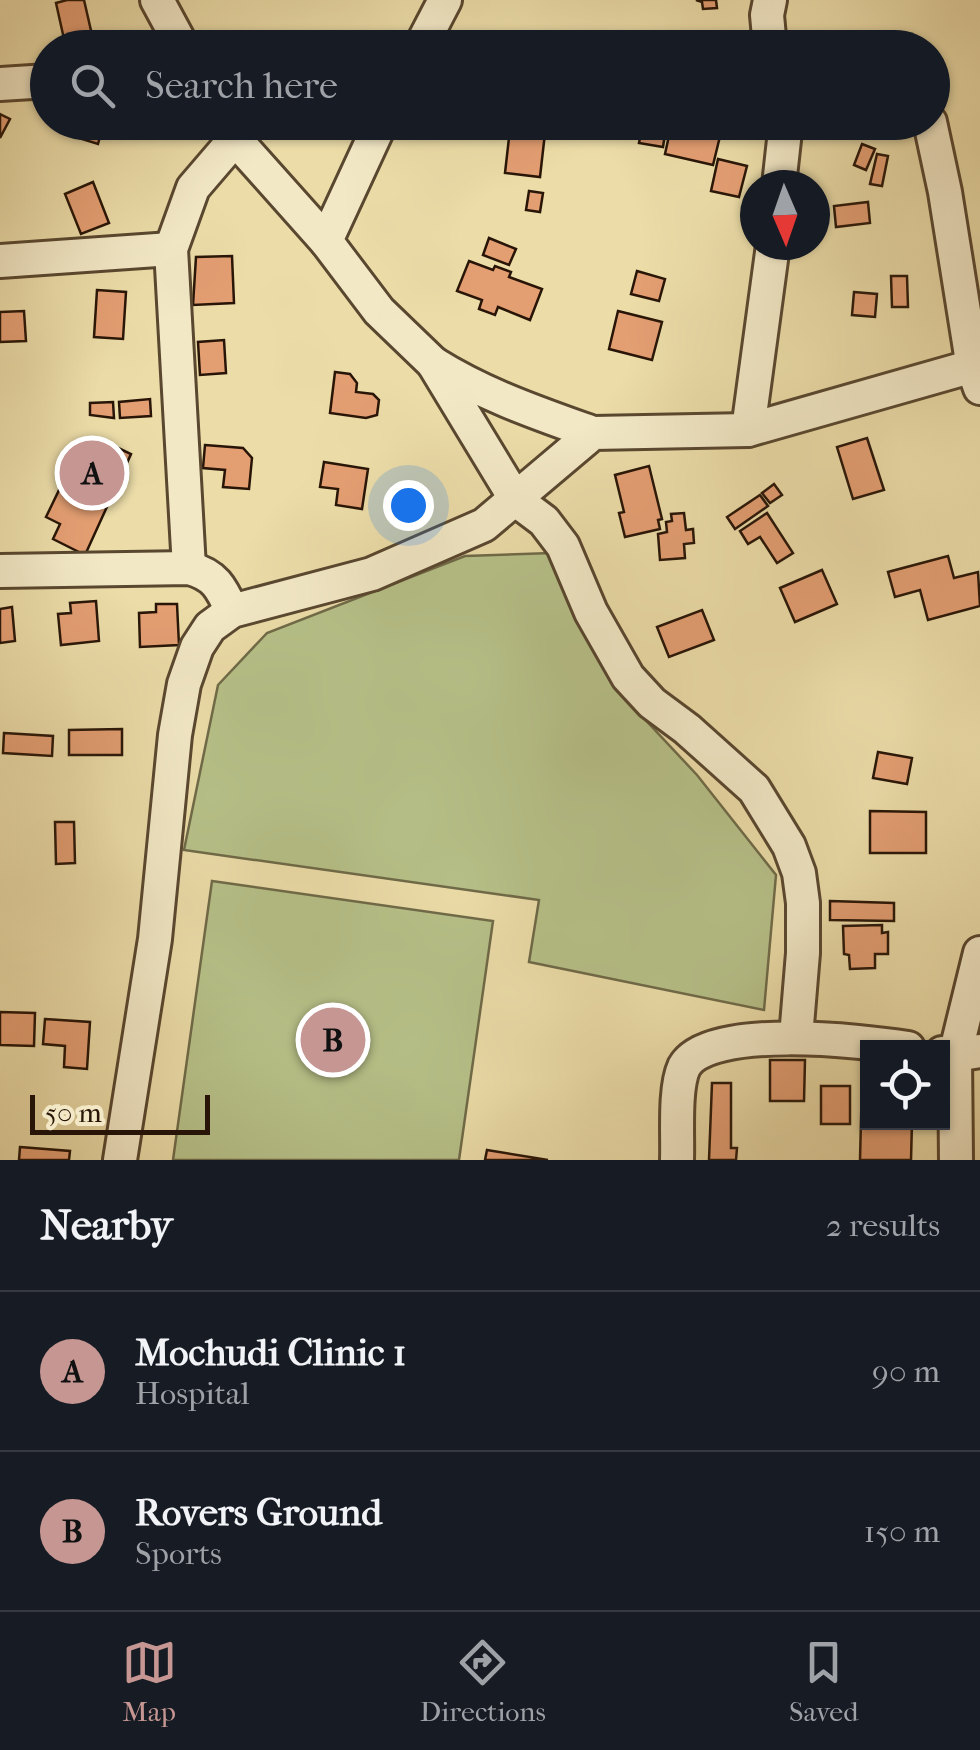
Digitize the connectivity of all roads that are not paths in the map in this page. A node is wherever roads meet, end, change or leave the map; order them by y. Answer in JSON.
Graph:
{"nodes":[{"id":1,"x":158,"y":0,"type":"edge"},
{"id":2,"x":445,"y":0,"type":"edge"},
{"id":3,"x":770,"y":0,"type":"edge"},
{"id":4,"x":174,"y":30,"type":"edge"},
{"id":5,"x":429,"y":30,"type":"edge"},
{"id":6,"x":768,"y":30,"type":"edge"},
{"id":7,"x":30,"y":82,"type":"edge"},
{"id":8,"x":0,"y":84,"type":"edge"},
{"id":9,"x":224,"y":140,"type":"edge"},
{"id":10,"x":240,"y":140,"type":"edge"},
{"id":11,"x":373,"y":140,"type":"edge"},
{"id":12,"x":784,"y":140,"type":"edge"},
{"id":13,"x":934,"y":140,"type":"edge"},
{"id":14,"x":781,"y":170,"type":"edge"},
{"id":15,"x":326,"y":241,"type":"junction"},
{"id":16,"x":171,"y":249,"type":"junction"},
{"id":17,"x":771,"y":260,"type":"edge"},
{"id":18,"x":0,"y":261,"type":"edge"},
{"id":19,"x":434,"y":363,"type":"junction"},
{"id":20,"x":978,"y":373,"type":"edge"},
{"id":21,"x":748,"y":430,"type":"junction"},
{"id":22,"x":593,"y":433,"type":"junction"},
{"id":23,"x":516,"y":500,"type":"junction"},
{"id":24,"x":190,"y":568,"type":"junction"},
{"id":25,"x":0,"y":571,"type":"edge"},
{"id":26,"x":232,"y":611,"type":"junction"},
{"id":27,"x":980,"y":954,"type":"edge"},
{"id":28,"x":796,"y":1037,"type":"junction"},
{"id":29,"x":860,"y":1043,"type":"edge"},
{"id":30,"x":959,"y":1053,"type":"edge"},
{"id":31,"x":120,"y":1160,"type":"edge"},
{"id":32,"x":677,"y":1160,"type":"edge"},
{"id":33,"x":956,"y":1160,"type":"edge"}],
"edges":[{"from":1,"to":4,"type":"street"},
{"from":2,"to":5,"type":"street"},
{"from":3,"to":6,"type":"street"},
{"from":7,"to":8,"type":"street"},
{"from":9,"to":16,"type":"street"},
{"from":10,"to":15,"type":"street"},
{"from":11,"to":15,"type":"street"},
{"from":12,"to":14,"type":"street"},
{"from":13,"to":20,"type":"street"},
{"from":15,"to":19,"type":"street"},
{"from":16,"to":18,"type":"street"},
{"from":16,"to":24,"type":"street"},
{"from":17,"to":21,"type":"street"},
{"from":19,"to":22,"type":"street"},
{"from":19,"to":23,"type":"street"},
{"from":20,"to":21,"type":"street"},
{"from":21,"to":22,"type":"street"},
{"from":22,"to":23,"type":"street"},
{"from":23,"to":26,"type":"street"},
{"from":23,"to":28,"type":"street"},
{"from":24,"to":25,"type":"street"},
{"from":24,"to":26,"type":"street"},
{"from":26,"to":31,"type":"street"},
{"from":27,"to":30,"type":"street"},
{"from":28,"to":29,"type":"street"},
{"from":28,"to":32,"type":"street"},
{"from":30,"to":33,"type":"street"}]}
